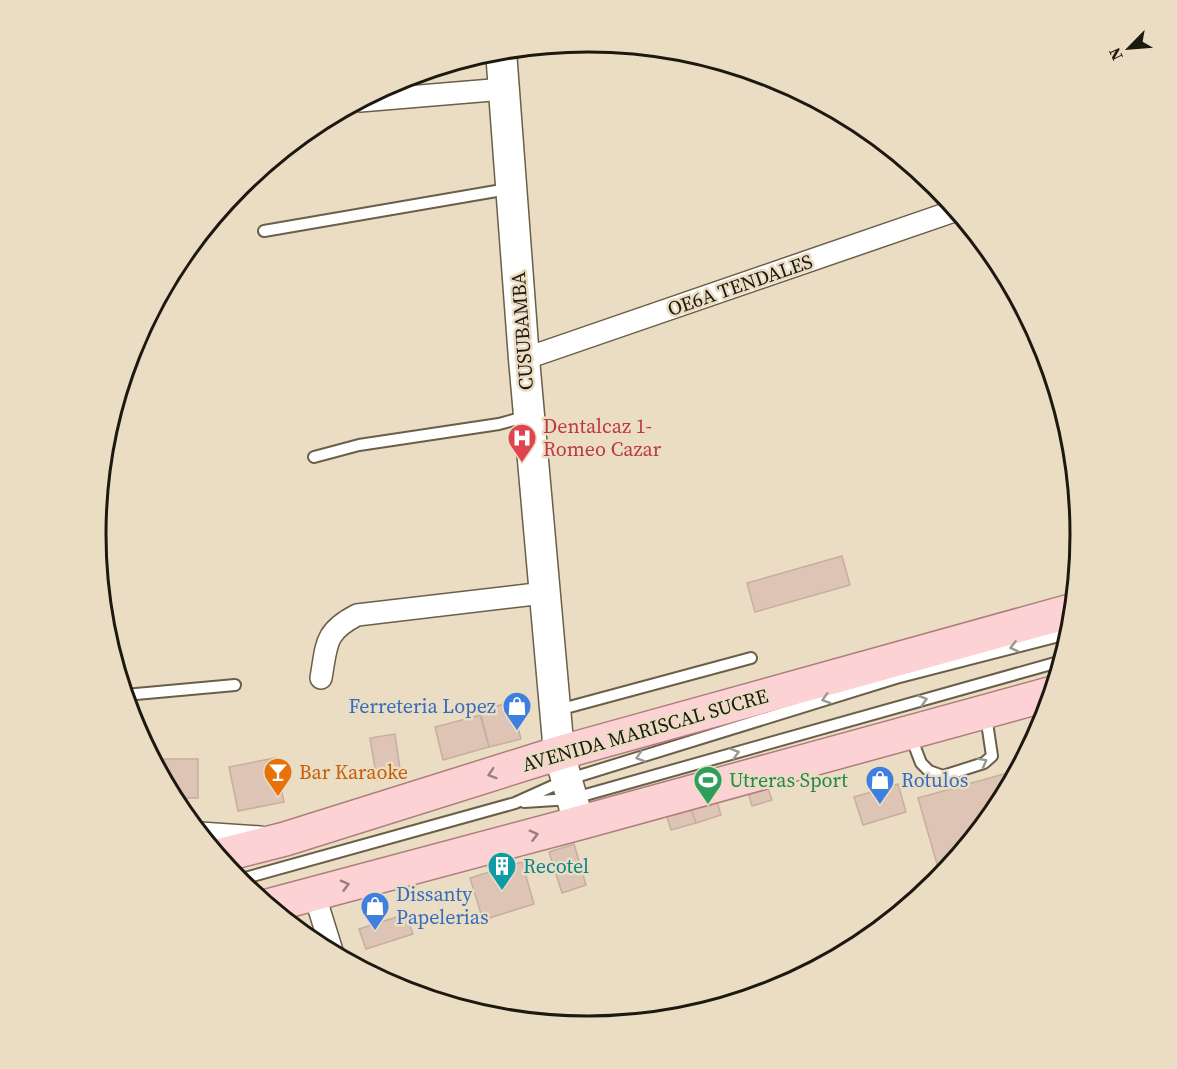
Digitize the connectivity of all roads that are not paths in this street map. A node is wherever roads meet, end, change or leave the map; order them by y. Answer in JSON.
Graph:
{"nodes":[{"id":1,"x":502,"y":61,"type":"edge"},
{"id":2,"x":504,"y":89,"type":"junction"},
{"id":3,"x":381,"y":99,"type":"edge"},
{"id":4,"x":512,"y":189,"type":"junction"},
{"id":5,"x":947,"y":213,"type":"edge"},
{"id":6,"x":264,"y":231,"type":"dead end"},
{"id":7,"x":524,"y":359,"type":"junction"},
{"id":8,"x":529,"y":416,"type":"junction"},
{"id":9,"x":314,"y":457,"type":"dead end"},
{"id":10,"x":544,"y":593,"type":"junction"},
{"id":11,"x":1063,"y":614,"type":"edge"},
{"id":12,"x":1059,"y":636,"type":"edge"},
{"id":13,"x":751,"y":658,"type":"dead end"},
{"id":14,"x":1053,"y":663,"type":"edge"},
{"id":15,"x":321,"y":678,"type":"dead end"},
{"id":16,"x":235,"y":685,"type":"dead end"},
{"id":17,"x":134,"y":694,"type":"edge"},
{"id":18,"x":1042,"y":696,"type":"edge"},
{"id":19,"x":555,"y":711,"type":"junction"},
{"id":20,"x":986,"y":712,"type":"junction"},
{"id":21,"x":909,"y":734,"type":"junction"},
{"id":22,"x":569,"y":789,"type":"junction"},
{"id":23,"x":515,"y":803,"type":"junction"},
{"id":24,"x":211,"y":834,"type":"edge"},
{"id":25,"x":285,"y":839,"type":"junction"},
{"id":26,"x":228,"y":854,"type":"edge"},
{"id":27,"x":250,"y":877,"type":"edge"},
{"id":28,"x":314,"y":893,"type":"junction"},
{"id":29,"x":278,"y":903,"type":"edge"},
{"id":30,"x":329,"y":940,"type":"edge"}],
"edges":[{"from":1,"to":2,"type":"street","name":"CUSUBAMBA"},
{"from":2,"to":3,"type":"street"},
{"from":2,"to":4,"type":"street","name":"CUSUBAMBA"},
{"from":4,"to":6,"type":"lane"},
{"from":4,"to":7,"type":"street","name":"CUSUBAMBA"},
{"from":5,"to":7,"type":"street","name":"OE6A TENDALES"},
{"from":7,"to":8,"type":"street","name":"CUSUBAMBA"},
{"from":8,"to":9,"type":"lane"},
{"from":8,"to":10,"type":"street","name":"CUSUBAMBA"},
{"from":10,"to":15,"type":"street"},
{"from":10,"to":19,"type":"street","name":"CUSUBAMBA"},
{"from":11,"to":22,"type":"main road","name":"AVENIDA MARISCAL SUCRE"},
{"from":12,"to":22,"type":"lane","one_way":true},
{"from":13,"to":19,"type":"lane"},
{"from":22,"to":14,"type":"lane","one_way":true},
{"from":16,"to":17,"type":"lane"},
{"from":18,"to":20,"type":"main road","name":"AVENIDA MARISCAL SUCRE"},
{"from":19,"to":22,"type":"street","name":"CUSUBAMBA"},
{"from":20,"to":21,"type":"main road","name":"AVENIDA MARISCAL SUCRE"},
{"from":21,"to":20,"type":"lane","one_way":true},
{"from":21,"to":22,"type":"main road","name":"AVENIDA MARISCAL SUCRE"},
{"from":22,"to":23,"type":"lane"},
{"from":22,"to":23,"type":"lane"},
{"from":22,"to":25,"type":"main road","name":"AVENIDA MARISCAL SUCRE","one_way":true},
{"from":28,"to":22,"type":"main road","name":"AVENIDA MARISCAL SUCRE","one_way":true},
{"from":23,"to":27,"type":"lane"},
{"from":24,"to":25,"type":"street"},
{"from":25,"to":26,"type":"main road","name":"AVENIDA MARISCAL SUCRE"},
{"from":28,"to":29,"type":"main road","name":"AVENIDA MARISCAL SUCRE"},
{"from":28,"to":30,"type":"street"}]}
